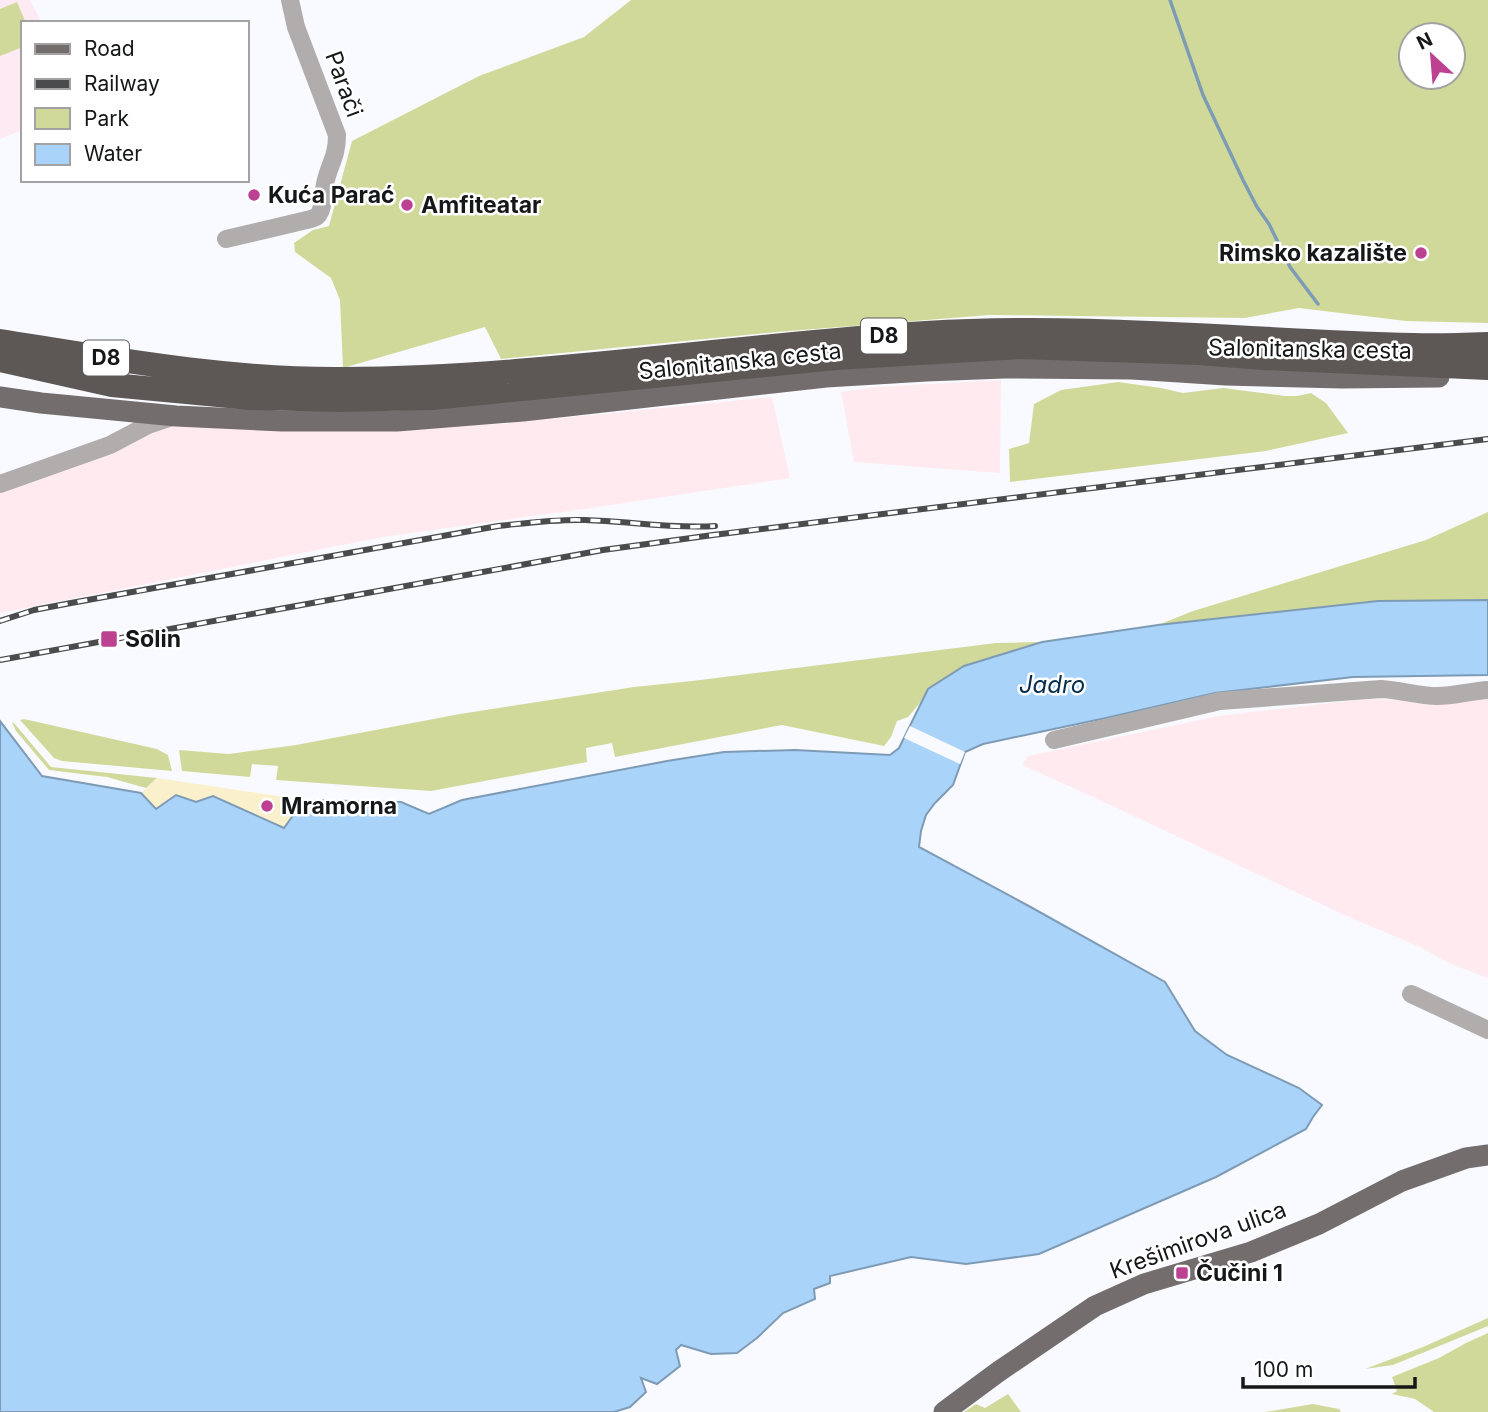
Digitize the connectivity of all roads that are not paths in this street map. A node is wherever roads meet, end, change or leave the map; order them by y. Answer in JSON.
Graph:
{"nodes":[{"id":1,"x":290,"y":0,"type":"edge"},
{"id":2,"x":226,"y":239,"type":"dead end"},
{"id":3,"x":0,"y":341,"type":"edge"},
{"id":4,"x":1488,"y":344,"type":"edge"},
{"id":5,"x":0,"y":360,"type":"edge"},
{"id":6,"x":1488,"y":368,"type":"edge"},
{"id":7,"x":1488,"y":375,"type":"edge"},
{"id":8,"x":0,"y":397,"type":"edge"},
{"id":9,"x":106,"y":409,"type":"junction"},
{"id":10,"x":176,"y":416,"type":"junction"},
{"id":11,"x":110,"y":445,"type":"junction"},
{"id":12,"x":0,"y":484,"type":"edge"},
{"id":13,"x":1488,"y":690,"type":"edge"},
{"id":14,"x":1054,"y":740,"type":"dead end"},
{"id":15,"x":1411,"y":994,"type":"dead end"},
{"id":16,"x":1488,"y":1030,"type":"edge"},
{"id":17,"x":1488,"y":1155,"type":"edge"},
{"id":18,"x":944,"y":1412,"type":"edge"}],
"edges":[{"from":1,"to":2,"type":"street","name":"Parači"},
{"from":3,"to":4,"type":"highway","number":"D8"},
{"from":5,"to":6,"type":"highway","number":"D8"},
{"from":7,"to":10,"type":"main road","name":"Salonitanska cesta"},
{"from":8,"to":9,"type":"main road","name":"Salonitanska cesta"},
{"from":9,"to":10,"type":"main road","name":"Salonitanska cesta"},
{"from":9,"to":11,"type":"street"},
{"from":10,"to":11,"type":"street"},
{"from":11,"to":12,"type":"street"},
{"from":13,"to":14,"type":"street"},
{"from":15,"to":16,"type":"street"},
{"from":17,"to":18,"type":"main road","name":"Krešimirova ulica"}]}
